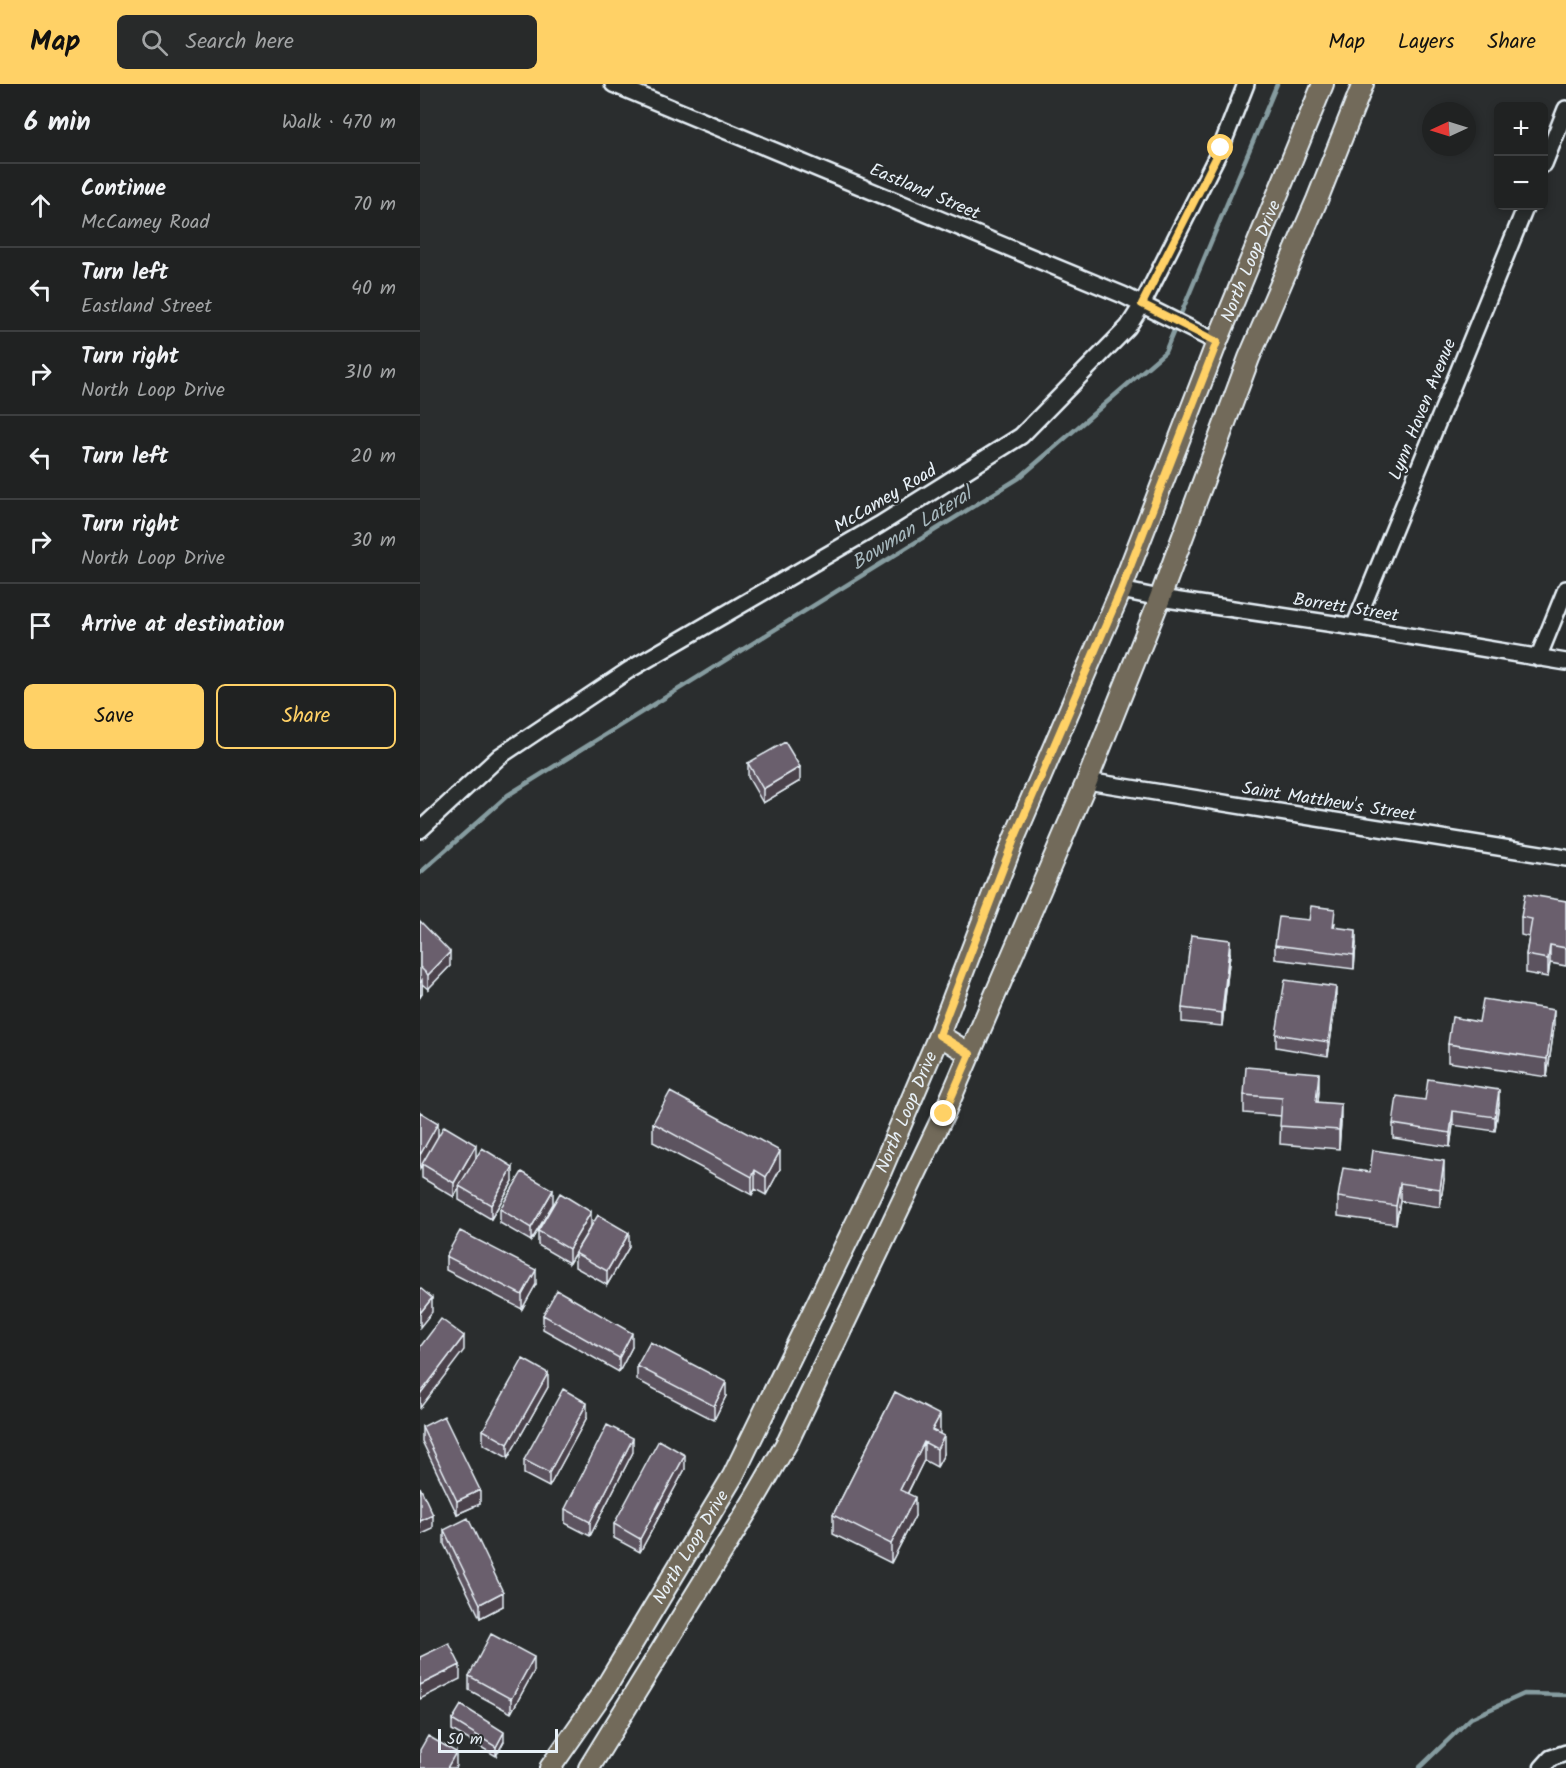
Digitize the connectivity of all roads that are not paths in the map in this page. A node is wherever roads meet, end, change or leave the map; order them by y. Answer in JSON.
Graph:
{"nodes":[{"id":1,"x":613,"y":84,"type":"edge"},
{"id":2,"x":1246,"y":84,"type":"edge"},
{"id":3,"x":1323,"y":84,"type":"edge"},
{"id":4,"x":1363,"y":84,"type":"edge"},
{"id":5,"x":1566,"y":109,"type":"edge"},
{"id":6,"x":1547,"y":156,"type":"edge"},
{"id":7,"x":1524,"y":210,"type":"edge"},
{"id":8,"x":1147,"y":307,"type":"junction"},
{"id":9,"x":1217,"y":342,"type":"junction"},
{"id":10,"x":1566,"y":589,"type":"edge"},
{"id":11,"x":1121,"y":590,"type":"junction"},
{"id":12,"x":1160,"y":598,"type":"junction"},
{"id":13,"x":1354,"y":627,"type":"junction"},
{"id":14,"x":1538,"y":658,"type":"junction"},
{"id":15,"x":1566,"y":662,"type":"edge"},
{"id":16,"x":1087,"y":781,"type":"junction"},
{"id":17,"x":420,"y":830,"type":"edge"},
{"id":18,"x":1566,"y":858,"type":"edge"},
{"id":19,"x":939,"y":1035,"type":"junction"},
{"id":20,"x":970,"y":1054,"type":"junction"},
{"id":21,"x":1566,"y":1753,"type":"edge"},
{"id":22,"x":550,"y":1768,"type":"edge"},
{"id":23,"x":589,"y":1768,"type":"edge"},
{"id":24,"x":1542,"y":1768,"type":"edge"}],
"edges":[{"from":1,"to":8,"type":"street","name":"Eastland Street"},
{"from":2,"to":8,"type":"street","name":"McCamey Road"},
{"from":3,"to":9,"type":"main road","name":"North Loop Drive"},
{"from":4,"to":12,"type":"main road","name":"North Loop Drive"},
{"from":5,"to":6,"type":"street"},
{"from":7,"to":13,"type":"street","name":"Lynn Haven Avenue"},
{"from":8,"to":9,"type":"street","name":"Eastland Street"},
{"from":8,"to":17,"type":"street","name":"McCamey Road"},
{"from":9,"to":11,"type":"main road","name":"North Loop Drive"},
{"from":10,"to":14,"type":"street"},
{"from":11,"to":12,"type":"street","name":"Borrett Street"},
{"from":11,"to":19,"type":"main road","name":"North Loop Drive"},
{"from":12,"to":13,"type":"street","name":"Borrett Street"},
{"from":12,"to":16,"type":"main road","name":"North Loop Drive"},
{"from":13,"to":14,"type":"street","name":"Borrett Street"},
{"from":14,"to":15,"type":"street","name":"Borrett Street"},
{"from":16,"to":18,"type":"street","name":"Saint Matthew's Street"},
{"from":16,"to":20,"type":"main road","name":"North Loop Drive"},
{"from":19,"to":20,"type":"main road"},
{"from":19,"to":22,"type":"main road","name":"North Loop Drive"},
{"from":20,"to":23,"type":"main road","name":"North Loop Drive"},
{"from":21,"to":24,"type":"street"}]}
